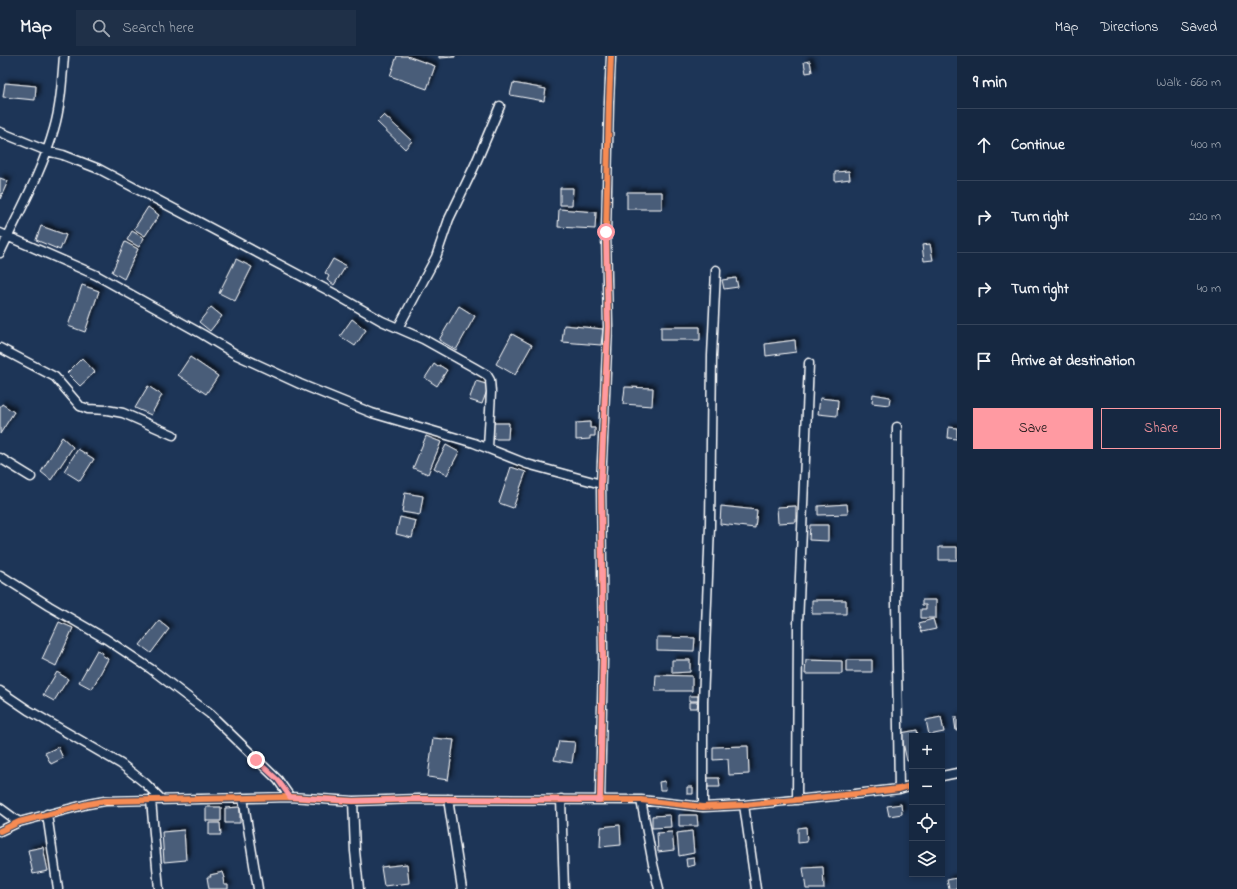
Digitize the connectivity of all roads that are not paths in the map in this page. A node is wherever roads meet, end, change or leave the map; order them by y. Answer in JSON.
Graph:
{"nodes":[{"id":1,"x":64,"y":56,"type":"edge"},
{"id":2,"x":611,"y":56,"type":"edge"},
{"id":3,"x":500,"y":106,"type":"dead end"},
{"id":4,"x":0,"y":132,"type":"edge"},
{"id":5,"x":47,"y":152,"type":"junction"},
{"id":6,"x":4,"y":235,"type":"edge"},
{"id":7,"x":0,"y":253,"type":"edge"},
{"id":8,"x":716,"y":270,"type":"dead end"},
{"id":9,"x":398,"y":328,"type":"junction"},
{"id":10,"x":0,"y":348,"type":"edge"},
{"id":11,"x":809,"y":363,"type":"dead end"},
{"id":12,"x":897,"y":427,"type":"dead end"},
{"id":13,"x":173,"y":435,"type":"dead end"},
{"id":14,"x":488,"y":448,"type":"junction"},
{"id":15,"x":0,"y":458,"type":"edge"},
{"id":16,"x":31,"y":477,"type":"dead end"},
{"id":17,"x":601,"y":484,"type":"junction"},
{"id":18,"x":0,"y":575,"type":"edge"},
{"id":19,"x":0,"y":691,"type":"edge"},
{"id":20,"x":957,"y":773,"type":"edge"},
{"id":21,"x":945,"y":775,"type":"edge"},
{"id":22,"x":909,"y":786,"type":"edge"},
{"id":23,"x":899,"y":789,"type":"junction"},
{"id":24,"x":290,"y":797,"type":"junction"},
{"id":25,"x":243,"y":798,"type":"junction"},
{"id":26,"x":161,"y":799,"type":"junction"},
{"id":27,"x":448,"y":799,"type":"junction"},
{"id":28,"x":151,"y":800,"type":"junction"},
{"id":29,"x":561,"y":800,"type":"junction"},
{"id":30,"x":600,"y":800,"type":"junction"},
{"id":31,"x":642,"y":800,"type":"junction"},
{"id":32,"x":797,"y":800,"type":"junction"},
{"id":33,"x":353,"y":801,"type":"junction"},
{"id":34,"x":744,"y":805,"type":"junction"},
{"id":35,"x":703,"y":807,"type":"junction"},
{"id":36,"x":0,"y":808,"type":"edge"},
{"id":37,"x":47,"y":814,"type":"junction"},
{"id":38,"x":19,"y":822,"type":"junction"},
{"id":39,"x":0,"y":831,"type":"edge"},
{"id":40,"x":58,"y":889,"type":"edge"},
{"id":41,"x":160,"y":889,"type":"edge"},
{"id":42,"x":258,"y":889,"type":"edge"},
{"id":43,"x":359,"y":889,"type":"edge"},
{"id":44,"x":462,"y":889,"type":"edge"},
{"id":45,"x":564,"y":889,"type":"edge"},
{"id":46,"x":659,"y":889,"type":"edge"},
{"id":47,"x":756,"y":889,"type":"edge"}],
"edges":[{"from":1,"to":5,"type":"street"},
{"from":2,"to":17,"type":"street"},
{"from":3,"to":9,"type":"street"},
{"from":4,"to":5,"type":"street"},
{"from":5,"to":6,"type":"street"},
{"from":5,"to":9,"type":"street"},
{"from":6,"to":7,"type":"street"},
{"from":6,"to":14,"type":"street"},
{"from":8,"to":35,"type":"street"},
{"from":9,"to":14,"type":"street"},
{"from":10,"to":13,"type":"street"},
{"from":11,"to":32,"type":"street"},
{"from":12,"to":23,"type":"street"},
{"from":14,"to":17,"type":"street"},
{"from":15,"to":16,"type":"street"},
{"from":17,"to":30,"type":"street"},
{"from":18,"to":24,"type":"street"},
{"from":19,"to":26,"type":"street"},
{"from":20,"to":21,"type":"street"},
{"from":22,"to":23,"type":"street"},
{"from":23,"to":32,"type":"street"},
{"from":24,"to":25,"type":"street"},
{"from":24,"to":33,"type":"street"},
{"from":25,"to":26,"type":"street"},
{"from":25,"to":42,"type":"street"},
{"from":26,"to":28,"type":"street"},
{"from":27,"to":29,"type":"street"},
{"from":27,"to":33,"type":"street"},
{"from":27,"to":44,"type":"street"},
{"from":28,"to":37,"type":"street"},
{"from":28,"to":41,"type":"street"},
{"from":29,"to":30,"type":"street"},
{"from":29,"to":45,"type":"street"},
{"from":30,"to":31,"type":"street"},
{"from":31,"to":35,"type":"street"},
{"from":31,"to":46,"type":"street"},
{"from":32,"to":34,"type":"street"},
{"from":33,"to":43,"type":"street"},
{"from":34,"to":35,"type":"street"},
{"from":34,"to":47,"type":"street"},
{"from":36,"to":38,"type":"street"},
{"from":37,"to":38,"type":"street"},
{"from":37,"to":40,"type":"street"},
{"from":38,"to":39,"type":"street"}]}
